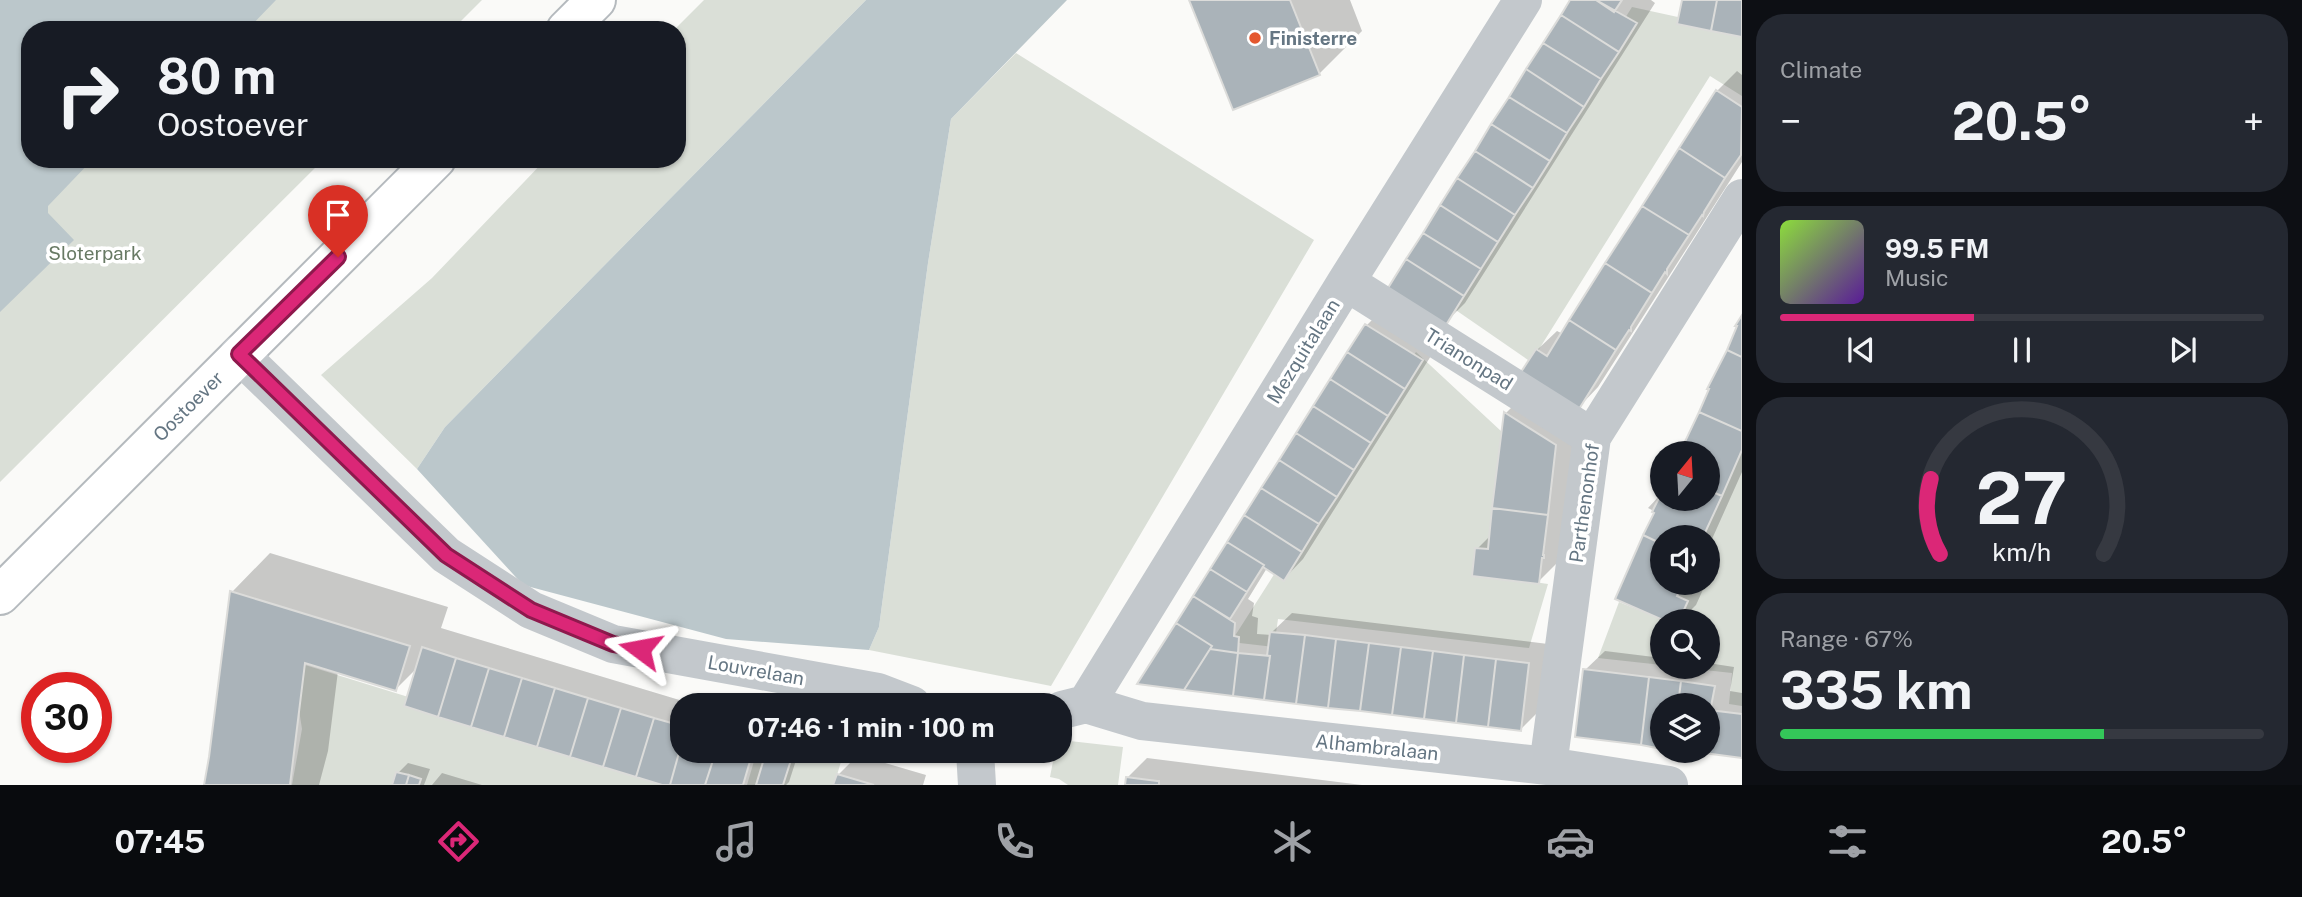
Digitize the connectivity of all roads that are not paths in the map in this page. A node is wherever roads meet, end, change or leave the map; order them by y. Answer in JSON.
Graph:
{"nodes":[{"id":1,"x":596,"y":0,"type":"edge"},
{"id":2,"x":1523,"y":0,"type":"edge"},
{"id":3,"x":575,"y":21,"type":"edge"},
{"id":4,"x":427,"y":168,"type":"edge"},
{"id":5,"x":1742,"y":198,"type":"edge"},
{"id":6,"x":1346,"y":282,"type":"junction"},
{"id":7,"x":239,"y":354,"type":"junction"},
{"id":8,"x":1592,"y":437,"type":"junction"},
{"id":9,"x":0,"y":595,"type":"edge"},
{"id":10,"x":881,"y":693,"type":"edge"},
{"id":11,"x":1073,"y":707,"type":"edge"},
{"id":12,"x":976,"y":763,"type":"edge"},
{"id":13,"x":1548,"y":766,"type":"junction"},
{"id":14,"x":977,"y":785,"type":"edge"},
{"id":15,"x":1669,"y":785,"type":"edge"}],
"edges":[{"from":1,"to":3,"type":"main road"},
{"from":2,"to":6,"type":"street","name":"Mezquitalaan"},
{"from":4,"to":7,"type":"main road","name":"Oostoever"},
{"from":5,"to":8,"type":"street","name":"Parthenonhof"},
{"from":6,"to":8,"type":"street","name":"Trianonpad"},
{"from":6,"to":11,"type":"street","name":"Mezquitalaan"},
{"from":7,"to":9,"type":"main road","name":"Oostoever"},
{"from":7,"to":10,"type":"street","name":"Louvrelaan"},
{"from":8,"to":13,"type":"street","name":"Parthenonhof"},
{"from":11,"to":13,"type":"street","name":"Alhambralaan"},
{"from":12,"to":14,"type":"street"},
{"from":13,"to":15,"type":"street","name":"Alhambralaan"}]}
